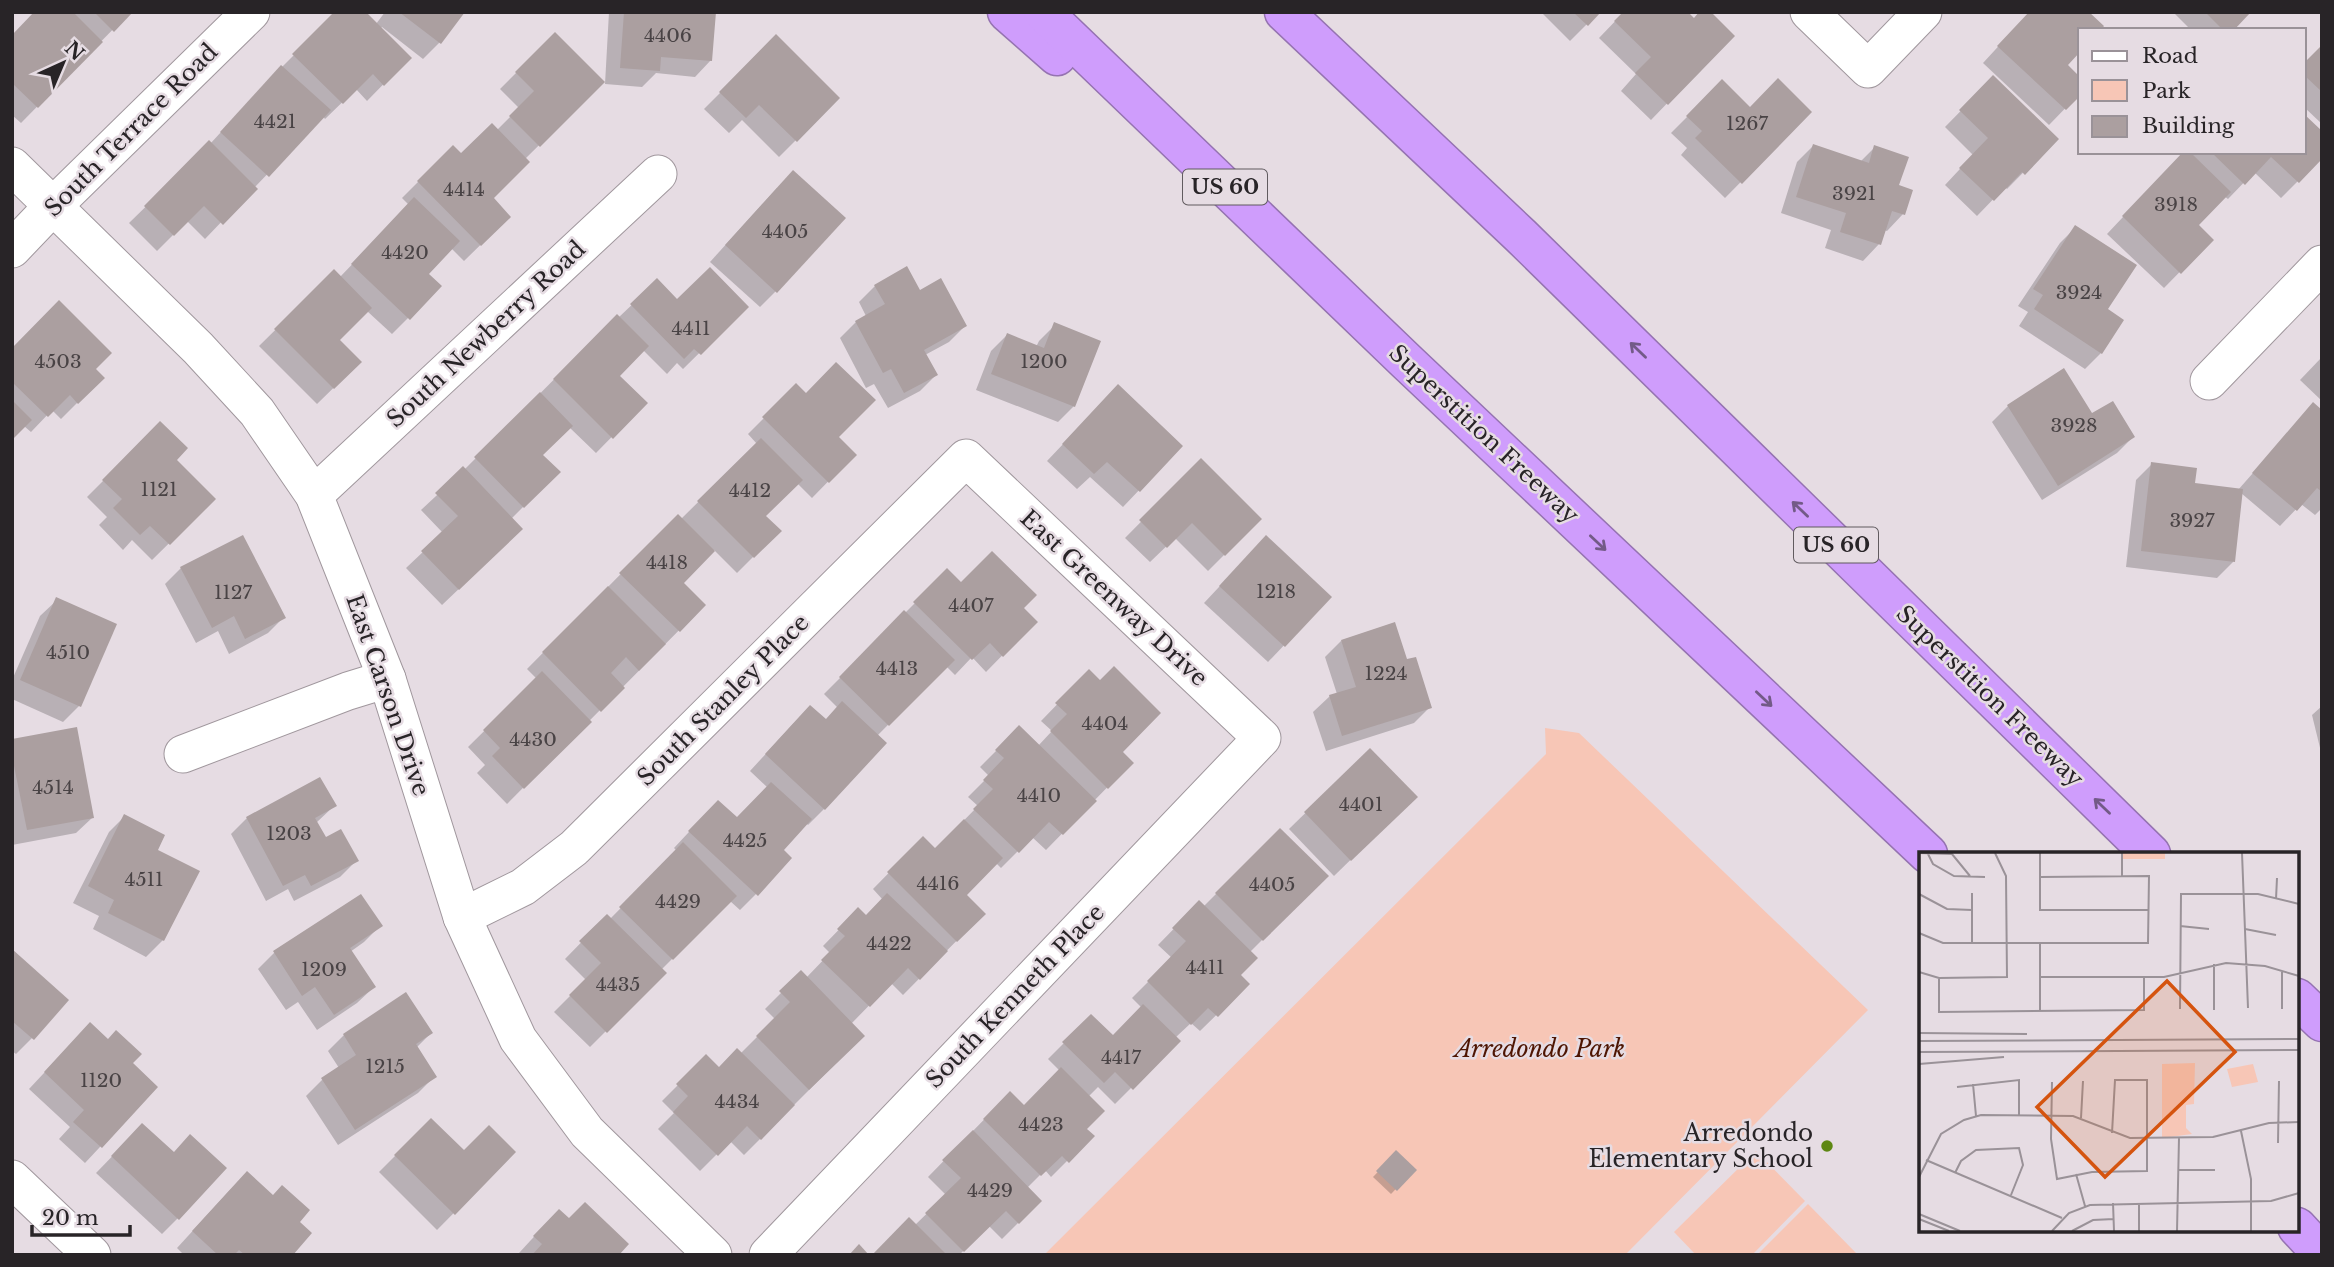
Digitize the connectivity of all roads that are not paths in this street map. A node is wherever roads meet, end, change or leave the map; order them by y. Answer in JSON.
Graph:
{"nodes":[{"id":1,"x":251,"y":12,"type":"edge"},
{"id":2,"x":1007,"y":12,"type":"edge"},
{"id":3,"x":1043,"y":12,"type":"edge"},
{"id":4,"x":1284,"y":12,"type":"edge"},
{"id":5,"x":1313,"y":12,"type":"edge"},
{"id":6,"x":1809,"y":12,"type":"edge"},
{"id":7,"x":1923,"y":12,"type":"edge"},
{"id":8,"x":12,"y":166,"type":"edge"},
{"id":9,"x":658,"y":174,"type":"dead end"},
{"id":10,"x":54,"y":205,"type":"junction"},
{"id":11,"x":1521,"y":236,"type":"junction"},
{"id":12,"x":12,"y":249,"type":"edge"},
{"id":13,"x":2322,"y":264,"type":"edge"},
{"id":14,"x":1406,"y":361,"type":"junction"},
{"id":15,"x":2209,"y":381,"type":"dead end"},
{"id":16,"x":966,"y":458,"type":"joint"},
{"id":17,"x":314,"y":495,"type":"junction"},
{"id":18,"x":387,"y":679,"type":"junction"},
{"id":19,"x":1262,"y":738,"type":"joint"},
{"id":20,"x":183,"y":754,"type":"dead end"},
{"id":21,"x":1926,"y":852,"type":"edge"},
{"id":22,"x":2149,"y":852,"type":"edge"},
{"id":23,"x":462,"y":917,"type":"junction"},
{"id":24,"x":2299,"y":1000,"type":"edge"},
{"id":25,"x":2322,"y":1022,"type":"edge"},
{"id":26,"x":12,"y":1179,"type":"edge"},
{"id":27,"x":2299,"y":1205,"type":"edge"},
{"id":28,"x":2322,"y":1226,"type":"edge"},
{"id":29,"x":2299,"y":1229,"type":"edge"},
{"id":30,"x":2322,"y":1254,"type":"edge"},
{"id":31,"x":92,"y":1255,"type":"edge"},
{"id":32,"x":713,"y":1255,"type":"edge"},
{"id":33,"x":768,"y":1255,"type":"edge"}],
"edges":[{"from":1,"to":10,"type":"street","name":"South Terrace Road"},
{"from":2,"to":14,"type":"highway"},
{"from":3,"to":14,"type":"highway","name":"Superstition Freeway","number":"US 60"},
{"from":4,"to":11,"type":"highway","name":"Superstition Freeway","number":"US 60"},
{"from":5,"to":11,"type":"highway"},
{"from":6,"to":7,"type":"street"},
{"from":8,"to":10,"type":"street","name":"East Carson Drive"},
{"from":9,"to":17,"type":"street","name":"South Newberry Road"},
{"from":10,"to":12,"type":"street","name":"South Terrace Road"},
{"from":10,"to":17,"type":"street","name":"East Carson Drive"},
{"from":22,"to":11,"type":"highway","name":"Superstition Freeway","number":"US 60","one_way":true},
{"from":13,"to":15,"type":"street"},
{"from":14,"to":21,"type":"highway","name":"Superstition Freeway","number":"US 60","one_way":true},
{"from":16,"to":19,"type":"street","name":"East Greenway Drive"},
{"from":16,"to":23,"type":"street","name":"South Stanley Place"},
{"from":17,"to":18,"type":"street","name":"East Carson Drive"},
{"from":18,"to":20,"type":"street"},
{"from":18,"to":23,"type":"street","name":"East Carson Drive"},
{"from":19,"to":33,"type":"street","name":"South Kenneth Place"},
{"from":23,"to":32,"type":"street","name":"East Carson Drive"},
{"from":24,"to":25,"type":"highway"},
{"from":26,"to":31,"type":"street"},
{"from":27,"to":28,"type":"highway"},
{"from":29,"to":30,"type":"highway"}]}
